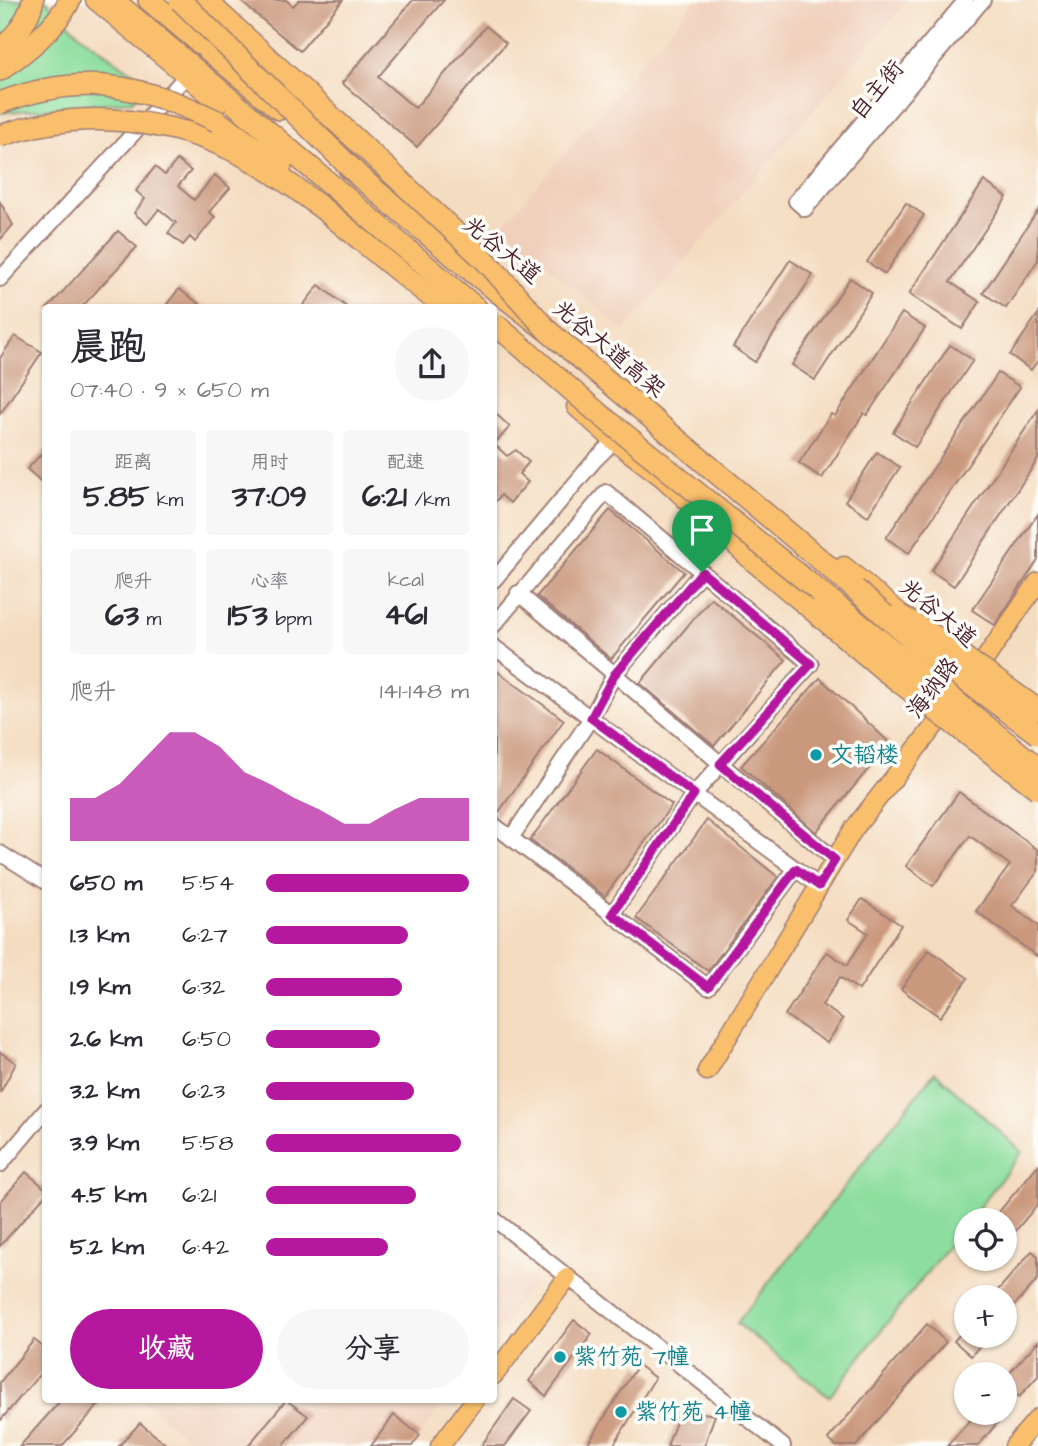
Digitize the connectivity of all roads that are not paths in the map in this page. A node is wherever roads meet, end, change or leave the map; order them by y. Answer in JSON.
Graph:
{"nodes":[{"id":1,"x":33,"y":0,"type":"edge"},
{"id":2,"x":70,"y":0,"type":"edge"},
{"id":3,"x":95,"y":0,"type":"edge"},
{"id":4,"x":113,"y":0,"type":"edge"},
{"id":5,"x":149,"y":0,"type":"edge"},
{"id":6,"x":165,"y":0,"type":"edge"},
{"id":7,"x":180,"y":0,"type":"edge"},
{"id":8,"x":205,"y":0,"type":"edge"},
{"id":9,"x":966,"y":0,"type":"edge"},
{"id":10,"x":983,"y":0,"type":"edge"},
{"id":11,"x":0,"y":51,"type":"edge"},
{"id":12,"x":0,"y":70,"type":"edge"},
{"id":13,"x":186,"y":76,"type":"junction"},
{"id":14,"x":0,"y":103,"type":"edge"},
{"id":15,"x":0,"y":136,"type":"edge"},
{"id":16,"x":362,"y":179,"type":"junction"},
{"id":17,"x":0,"y":279,"type":"edge"},
{"id":18,"x":442,"y":304,"type":"edge"},
{"id":19,"x":460,"y":304,"type":"edge"},
{"id":20,"x":460,"y":304,"type":"edge"},
{"id":21,"x":471,"y":304,"type":"edge"},
{"id":22,"x":497,"y":326,"type":"edge"},
{"id":23,"x":549,"y":332,"type":"junction"},
{"id":24,"x":497,"y":334,"type":"edge"},
{"id":25,"x":497,"y":335,"type":"edge"},
{"id":26,"x":497,"y":342,"type":"edge"},
{"id":27,"x":597,"y":412,"type":"junction"},
{"id":28,"x":614,"y":441,"type":"junction"},
{"id":29,"x":666,"y":479,"type":"junction"},
{"id":30,"x":702,"y":572,"type":"junction"},
{"id":31,"x":497,"y":576,"type":"edge"},
{"id":32,"x":1038,"y":582,"type":"edge"},
{"id":33,"x":855,"y":589,"type":"junction"},
{"id":34,"x":519,"y":593,"type":"junction"},
{"id":35,"x":497,"y":621,"type":"edge"},
{"id":36,"x":497,"y":649,"type":"edge"},
{"id":37,"x":614,"y":675,"type":"junction"},
{"id":38,"x":974,"y":675,"type":"junction"},
{"id":39,"x":950,"y":707,"type":"junction"},
{"id":40,"x":1038,"y":710,"type":"edge"},
{"id":41,"x":591,"y":718,"type":"junction"},
{"id":42,"x":1038,"y":722,"type":"edge"},
{"id":43,"x":1038,"y":734,"type":"edge"},
{"id":44,"x":720,"y":764,"type":"junction"},
{"id":45,"x":1038,"y":771,"type":"edge"},
{"id":46,"x":1038,"y":789,"type":"edge"},
{"id":47,"x":694,"y":794,"type":"junction"},
{"id":48,"x":497,"y":827,"type":"edge"},
{"id":49,"x":511,"y":838,"type":"junction"},
{"id":50,"x":0,"y":853,"type":"edge"},
{"id":51,"x":835,"y":860,"type":"junction"},
{"id":52,"x":796,"y":869,"type":"junction"},
{"id":53,"x":42,"y":879,"type":"edge"},
{"id":54,"x":819,"y":886,"type":"junction"},
{"id":55,"x":612,"y":914,"type":"junction"},
{"id":56,"x":707,"y":1071,"type":"dead end"},
{"id":57,"x":42,"y":1116,"type":"edge"},
{"id":58,"x":0,"y":1164,"type":"edge"},
{"id":59,"x":497,"y":1221,"type":"edge"},
{"id":60,"x":567,"y":1278,"type":"junction"},
{"id":61,"x":497,"y":1371,"type":"edge"},
{"id":62,"x":473,"y":1403,"type":"edge"},
{"id":63,"x":1038,"y":1418,"type":"edge"},
{"id":64,"x":440,"y":1446,"type":"edge"},
{"id":65,"x":783,"y":1446,"type":"edge"},
{"id":66,"x":1014,"y":1446,"type":"edge"}],
"edges":[{"from":1,"to":11,"type":"highway"},
{"from":2,"to":12,"type":"highway"},
{"from":3,"to":13,"type":"main road"},
{"from":4,"to":21,"type":"highway"},
{"from":5,"to":16,"type":"highway","name":"光谷大道高架","bridge":true},
{"from":6,"to":38,"type":"main road","name":"光谷大道"},
{"from":7,"to":16,"type":"highway","bridge":true},
{"from":8,"to":23,"type":"highway","bridge":true},
{"from":9,"to":10,"type":"street","name":"自主街"},
{"from":13,"to":17,"type":"street"},
{"from":13,"to":19,"type":"main road"},
{"from":14,"to":20,"type":"highway","bridge":true},
{"from":15,"to":18,"type":"highway","bridge":true},
{"from":16,"to":23,"type":"highway","name":"光谷大道高架","bridge":true},
{"from":22,"to":27,"type":"highway","bridge":true},
{"from":23,"to":33,"type":"highway","name":"光谷大道高架"},
{"from":24,"to":27,"type":"highway","bridge":true},
{"from":25,"to":28,"type":"main road"},
{"from":26,"to":27,"type":"highway","bridge":true},
{"from":27,"to":45,"type":"highway","bridge":true},
{"from":28,"to":29,"type":"main road"},
{"from":28,"to":31,"type":"street"},
{"from":29,"to":39,"type":"main road"},
{"from":29,"to":46,"type":"highway","bridge":true},
{"from":30,"to":34,"type":"street"},
{"from":30,"to":37,"type":"street"},
{"from":30,"to":44,"type":"street"},
{"from":32,"to":38,"type":"main road","name":"海纳路"},
{"from":33,"to":40,"type":"highway","bridge":true},
{"from":33,"to":43,"type":"highway","name":"光谷大道高架","bridge":true},
{"from":34,"to":35,"type":"street"},
{"from":34,"to":37,"type":"street"},
{"from":36,"to":41,"type":"street"},
{"from":37,"to":41,"type":"street"},
{"from":37,"to":44,"type":"street"},
{"from":38,"to":39,"type":"main road","name":"海纳路"},
{"from":38,"to":42,"type":"main road","name":"光谷大道"},
{"from":39,"to":45,"type":"main road"},
{"from":39,"to":51,"type":"main road","name":"海纳路"},
{"from":41,"to":47,"type":"street"},
{"from":41,"to":49,"type":"street"},
{"from":44,"to":47,"type":"street"},
{"from":44,"to":51,"type":"street"},
{"from":47,"to":52,"type":"street"},
{"from":47,"to":55,"type":"street"},
{"from":48,"to":49,"type":"street"},
{"from":49,"to":55,"type":"street"},
{"from":50,"to":53,"type":"street"},
{"from":51,"to":54,"type":"main road","name":"海纳路"},
{"from":52,"to":54,"type":"street"},
{"from":52,"to":55,"type":"street"},
{"from":54,"to":56,"type":"main road","name":"海纳路"},
{"from":57,"to":58,"type":"street"},
{"from":59,"to":60,"type":"street"},
{"from":60,"to":61,"type":"main road"},
{"from":60,"to":65,"type":"street"},
{"from":62,"to":64,"type":"main road"},
{"from":63,"to":66,"type":"main road"}]}
